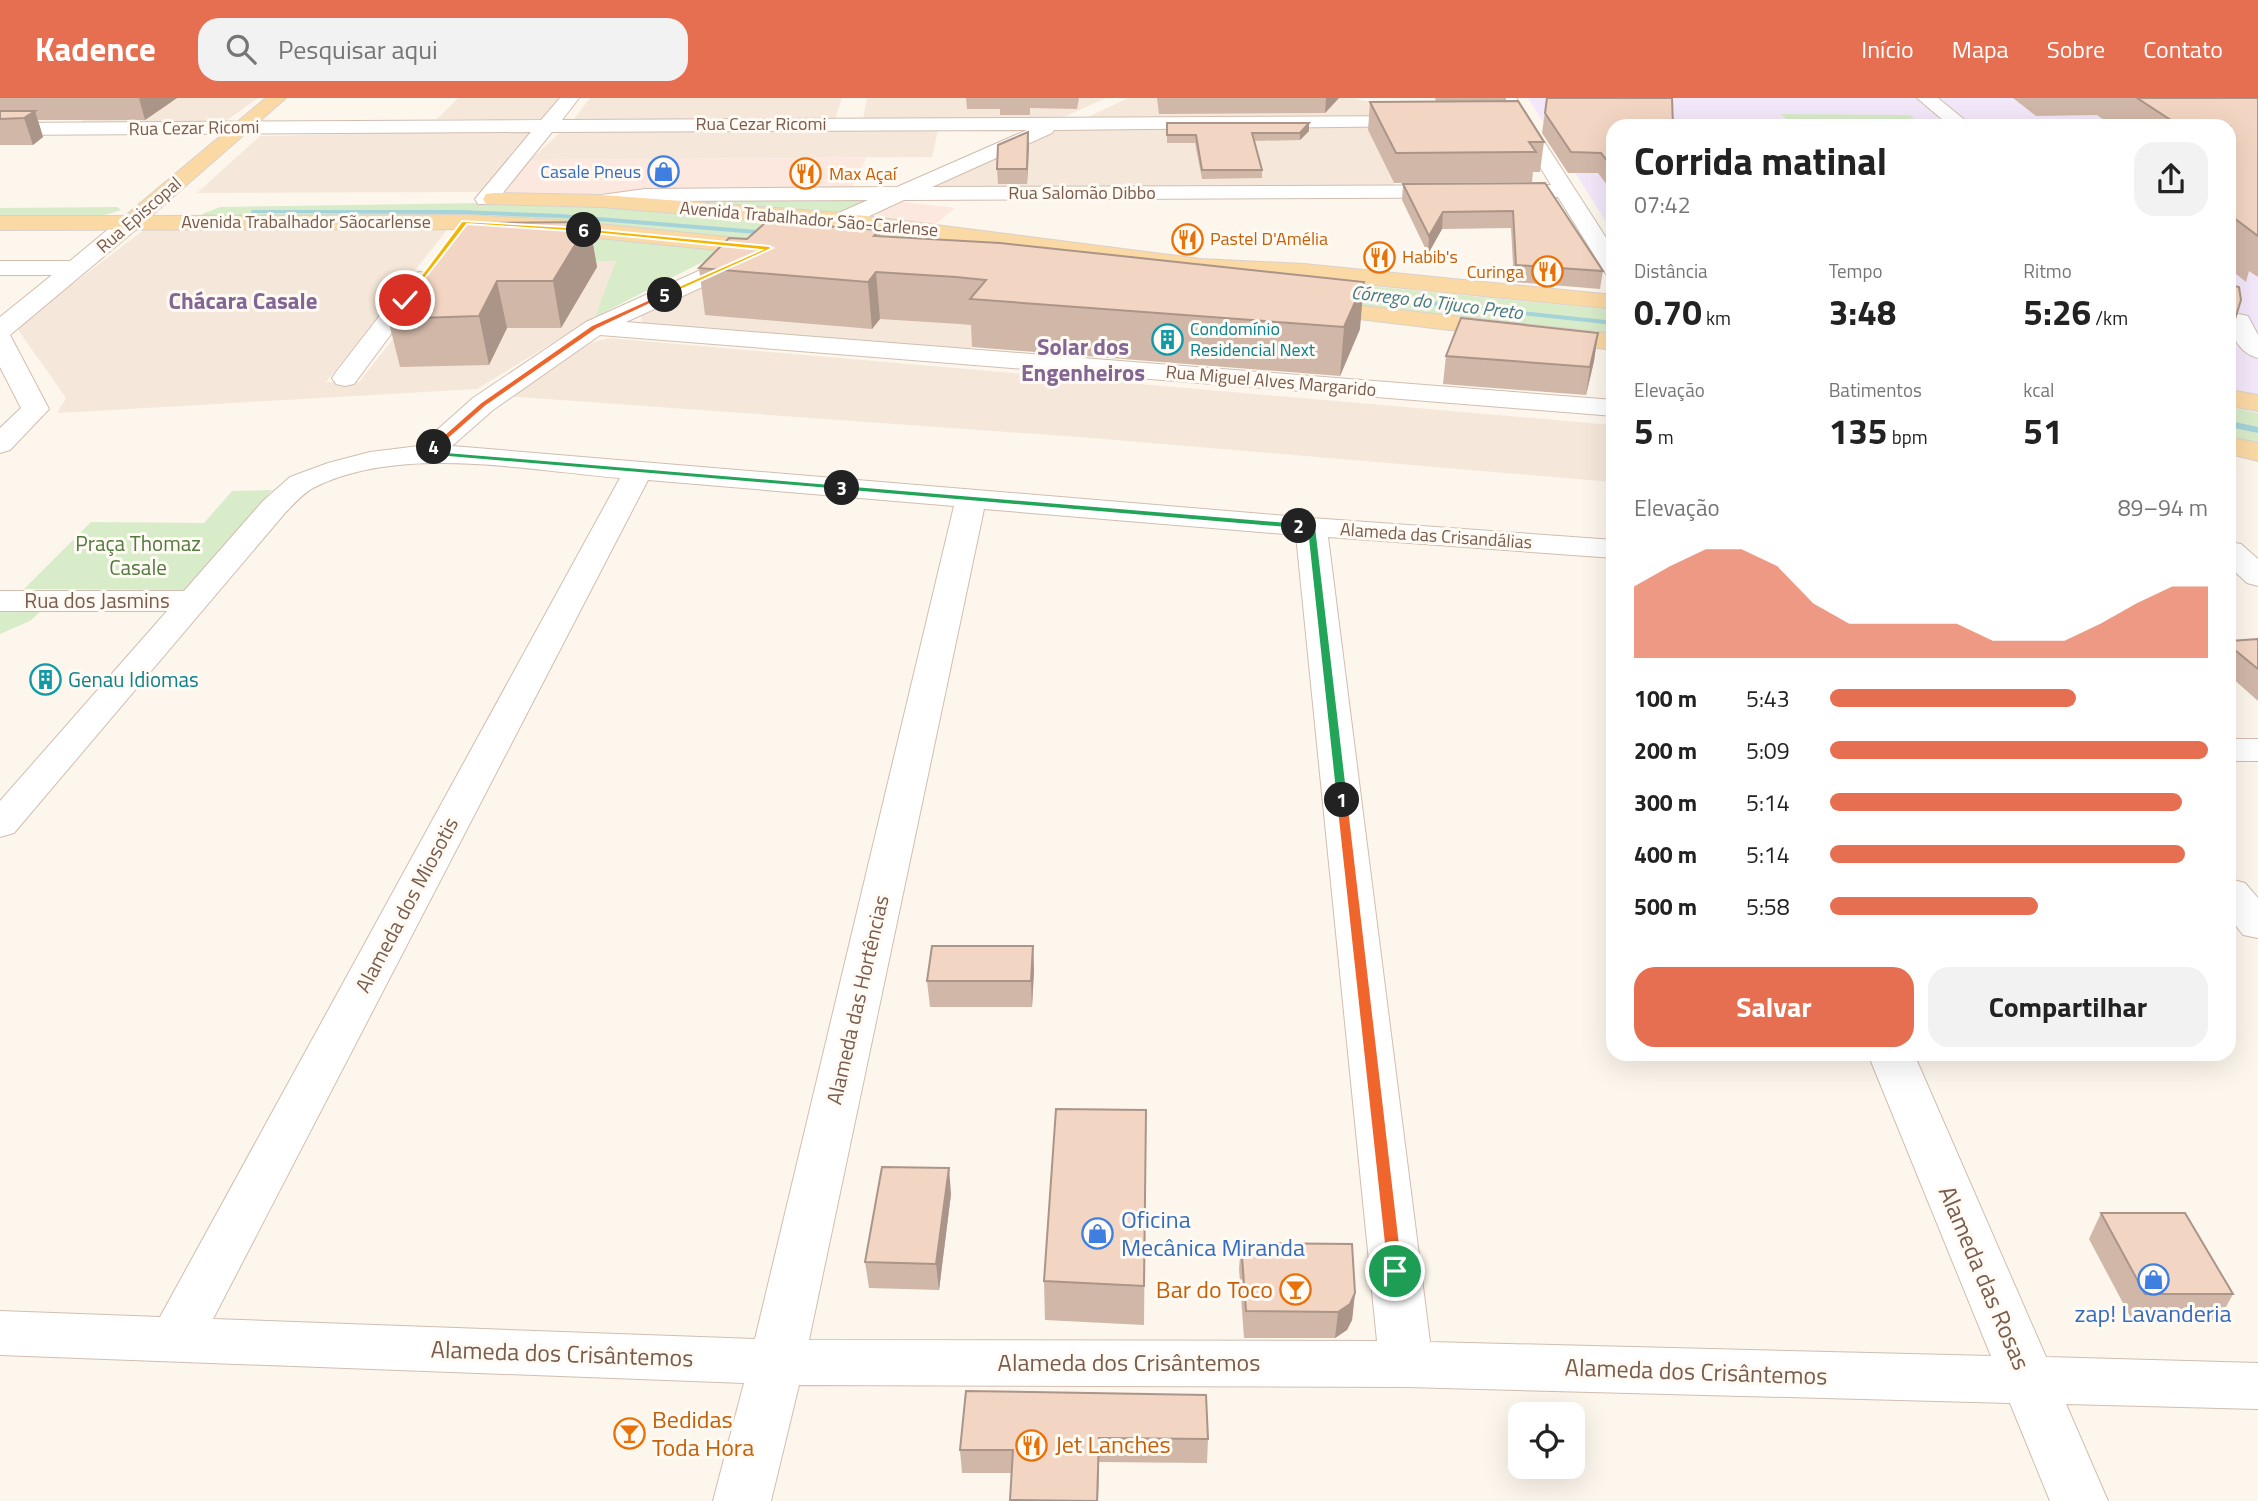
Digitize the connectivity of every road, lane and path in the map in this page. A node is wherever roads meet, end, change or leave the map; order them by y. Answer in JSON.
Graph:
{"nodes":[{"id":1,"x":277,"y":98,"type":"edge"},
{"id":2,"x":570,"y":98,"type":"edge"},
{"id":3,"x":1507,"y":98,"type":"edge"},
{"id":4,"x":1926,"y":98,"type":"edge"},
{"id":5,"x":1101,"y":103,"type":"dead end"},
{"id":6,"x":1953,"y":119,"type":"edge"},
{"id":7,"x":1494,"y":121,"type":"edge"},
{"id":8,"x":1521,"y":121,"type":"junction"},
{"id":9,"x":1440,"y":122,"type":"edge"},
{"id":10,"x":1059,"y":123,"type":"junction"},
{"id":11,"x":547,"y":126,"type":"junction"},
{"id":12,"x":241,"y":127,"type":"junction"},
{"id":13,"x":0,"y":129,"type":"edge"},
{"id":14,"x":1562,"y":191,"type":"junction"},
{"id":15,"x":897,"y":193,"type":"junction"},
{"id":16,"x":486,"y":199,"type":"junction"},
{"id":17,"x":155,"y":201,"type":"junction"},
{"id":18,"x":190,"y":201,"type":"dead end"},
{"id":19,"x":222,"y":201,"type":"dead end"},
{"id":20,"x":602,"y":201,"type":"junction"},
{"id":21,"x":0,"y":202,"type":"edge"},
{"id":22,"x":463,"y":211,"type":"junction"},
{"id":23,"x":842,"y":220,"type":"junction"},
{"id":24,"x":131,"y":222,"type":"junction"},
{"id":25,"x":208,"y":222,"type":"junction"},
{"id":26,"x":0,"y":223,"type":"edge"},
{"id":27,"x":449,"y":243,"type":"edge"},
{"id":28,"x":769,"y":248,"type":"junction"},
{"id":29,"x":810,"y":253,"type":"edge"},
{"id":30,"x":1606,"y":257,"type":"edge"},
{"id":31,"x":433,"y":264,"type":"edge"},
{"id":32,"x":0,"y":268,"type":"edge"},
{"id":33,"x":78,"y":268,"type":"junction"},
{"id":34,"x":1606,"y":301,"type":"edge"},
{"id":35,"x":1290,"y":305,"type":"edge"},
{"id":36,"x":2242,"y":322,"type":"edge"},
{"id":37,"x":594,"y":327,"type":"junction"},
{"id":38,"x":0,"y":330,"type":"edge"},
{"id":39,"x":0,"y":339,"type":"edge"},
{"id":40,"x":1606,"y":341,"type":"edge"},
{"id":41,"x":2258,"y":350,"type":"edge"},
{"id":42,"x":345,"y":378,"type":"dead end"},
{"id":43,"x":2236,"y":399,"type":"edge"},
{"id":44,"x":2258,"y":403,"type":"edge"},
{"id":45,"x":1606,"y":407,"type":"edge"},
{"id":46,"x":0,"y":444,"type":"edge"},
{"id":47,"x":2236,"y":447,"type":"edge"},
{"id":48,"x":2258,"y":452,"type":"edge"},
{"id":49,"x":428,"y":453,"type":"junction"},
{"id":50,"x":638,"y":472,"type":"junction"},
{"id":51,"x":971,"y":498,"type":"junction"},
{"id":52,"x":1311,"y":527,"type":"junction"},
{"id":53,"x":1606,"y":548,"type":"edge"},
{"id":54,"x":2236,"y":556,"type":"edge"},
{"id":55,"x":2258,"y":576,"type":"edge"},
{"id":56,"x":0,"y":601,"type":"edge"},
{"id":57,"x":195,"y":601,"type":"junction"},
{"id":58,"x":2236,"y":750,"type":"edge"},
{"id":59,"x":2258,"y":750,"type":"edge"},
{"id":60,"x":0,"y":825,"type":"edge"},
{"id":61,"x":2236,"y":899,"type":"edge"},
{"id":62,"x":2258,"y":925,"type":"edge"},
{"id":63,"x":1894,"y":1061,"type":"edge"},
{"id":64,"x":0,"y":1333,"type":"edge"},
{"id":65,"x":176,"y":1338,"type":"junction"},
{"id":66,"x":777,"y":1362,"type":"junction"},
{"id":67,"x":1406,"y":1364,"type":"junction"},
{"id":68,"x":2027,"y":1382,"type":"junction"},
{"id":69,"x":2258,"y":1386,"type":"edge"},
{"id":70,"x":742,"y":1501,"type":"edge"},
{"id":71,"x":2079,"y":1501,"type":"edge"}],
"edges":[{"from":1,"to":12,"type":"main road","name":"Rua Episcopal"},
{"from":2,"to":11,"type":"street"},
{"from":3,"to":8,"type":"street"},
{"from":4,"to":6,"type":"street"},
{"from":5,"to":10,"type":"street"},
{"from":7,"to":8,"type":"street"},
{"from":8,"to":14,"type":"street"},
{"from":9,"to":10,"type":"street","name":"Rua Cezar Ricomi"},
{"from":10,"to":11,"type":"street","name":"Rua Cezar Ricomi"},
{"from":10,"to":15,"type":"street"},
{"from":11,"to":12,"type":"street","name":"Rua Cezar Ricomi"},
{"from":11,"to":16,"type":"street"},
{"from":12,"to":13,"type":"street","name":"Rua Cezar Ricomi"},
{"from":12,"to":17,"type":"main road","name":"Rua Episcopal"},
{"from":14,"to":15,"type":"street","name":"Rua Salomão Dibbo"},
{"from":14,"to":30,"type":"street"},
{"from":15,"to":20,"type":"street","name":"Rua Salomão Dibbo"},
{"from":15,"to":23,"type":"street"},
{"from":16,"to":20,"type":"main road","name":"Avenida Trabalhador São-Carlense"},
{"from":16,"to":22,"type":"main road","name":"Avenida Trabalhador São-Carlense"},
{"from":17,"to":18,"type":"main road"},
{"from":17,"to":21,"type":"main road"},
{"from":17,"to":24,"type":"main road","name":"Rua Episcopal"},
{"from":19,"to":25,"type":"main road"},
{"from":20,"to":23,"type":"main road","name":"Avenida Trabalhador São-Carlense"},
{"from":22,"to":25,"type":"main road","name":"Avenida Trabalhador Sãocarlense"},
{"from":22,"to":27,"type":"street"},
{"from":22,"to":28,"type":"main road","name":"Avenida Trabalhador Sãocarlense"},
{"from":23,"to":28,"type":"street"},
{"from":23,"to":34,"type":"main road","name":"Avenida Trabalhador São-Carlense"},
{"from":24,"to":25,"type":"main road","name":"Avenida Trabalhador Sãocarlense"},
{"from":24,"to":26,"type":"main road","name":"Avenida Trabalhador Sãocarlense"},
{"from":24,"to":33,"type":"street","name":"Rua Episcopal"},
{"from":28,"to":29,"type":"main road","name":"Avenida Trabalhador Sãocarlense"},
{"from":28,"to":37,"type":"street"},
{"from":31,"to":42,"type":"street"},
{"from":32,"to":33,"type":"street"},
{"from":33,"to":38,"type":"street","name":"Rua Episcopal"},
{"from":35,"to":40,"type":"main road"},
{"from":36,"to":41,"type":"street"},
{"from":37,"to":45,"type":"street","name":"Rua Miguel Alves Margarido"},
{"from":37,"to":49,"type":"street"},
{"from":39,"to":46,"type":"street"},
{"from":43,"to":44,"type":"main road"},
{"from":47,"to":48,"type":"main road"},
{"from":49,"to":50,"type":"street","name":"Alameda das Crisandálias"},
{"from":49,"to":57,"type":"street","name":"Alameda das Crisandálias"},
{"from":50,"to":51,"type":"street","name":"Alameda das Crisandálias"},
{"from":50,"to":65,"type":"street","name":"Alameda dos Miosotis"},
{"from":51,"to":52,"type":"street","name":"Alameda das Crisandálias"},
{"from":51,"to":66,"type":"street","name":"Alameda das Hortências"},
{"from":52,"to":53,"type":"street","name":"Alameda das Crisandálias"},
{"from":52,"to":67,"type":"street"},
{"from":54,"to":55,"type":"street"},
{"from":56,"to":57,"type":"street","name":"Rua dos Jasmins"},
{"from":57,"to":60,"type":"street"},
{"from":58,"to":59,"type":"street"},
{"from":61,"to":62,"type":"street"},
{"from":63,"to":68,"type":"street","name":"Alameda das Rosas"},
{"from":64,"to":65,"type":"street","name":"Alameda dos Crisântemos"},
{"from":65,"to":66,"type":"street","name":"Alameda dos Crisântemos"},
{"from":66,"to":67,"type":"street","name":"Alameda dos Crisântemos"},
{"from":66,"to":70,"type":"street","name":"Alameda das Hortências"},
{"from":67,"to":68,"type":"street","name":"Alameda dos Crisântemos"},
{"from":68,"to":69,"type":"street","name":"Alameda dos Crisântemos"},
{"from":68,"to":71,"type":"street","name":"Alameda das Rosas"}]}
